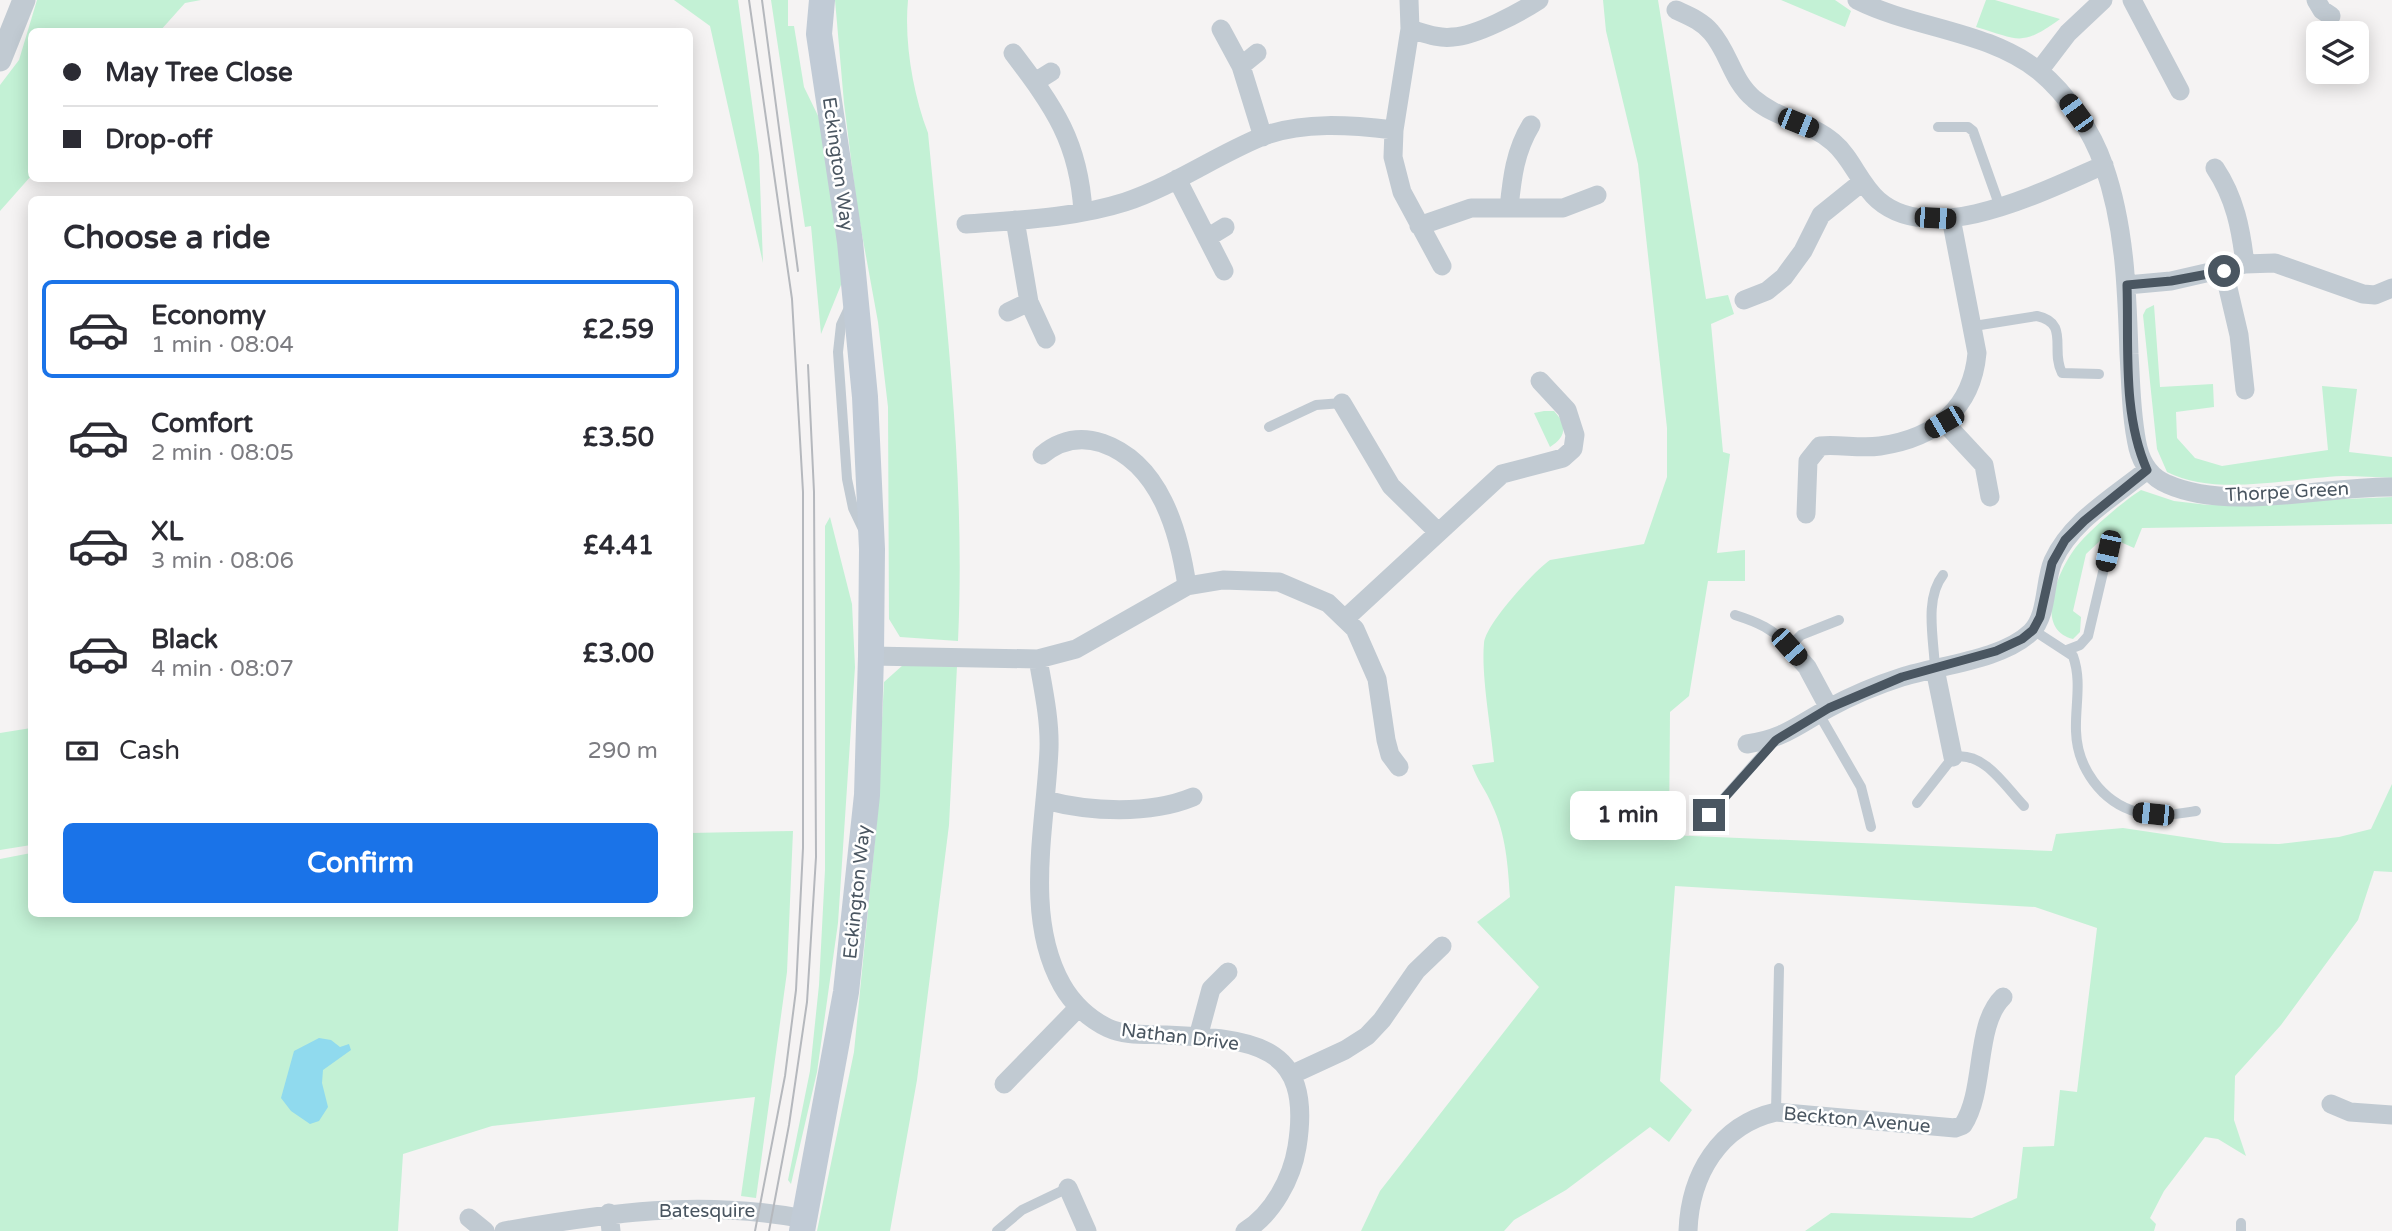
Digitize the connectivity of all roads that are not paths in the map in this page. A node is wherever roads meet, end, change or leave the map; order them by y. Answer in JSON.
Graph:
{"nodes":[{"id":1,"x":24,"y":0,"type":"edge"},
{"id":2,"x":805,"y":0,"type":"edge"},
{"id":3,"x":822,"y":0,"type":"edge"},
{"id":4,"x":1409,"y":0,"type":"edge"},
{"id":5,"x":1539,"y":0,"type":"edge"},
{"id":6,"x":1857,"y":0,"type":"edge"},
{"id":7,"x":2103,"y":0,"type":"edge"},
{"id":8,"x":2132,"y":0,"type":"edge"},
{"id":9,"x":2316,"y":0,"type":"edge"},
{"id":10,"x":1889,"y":6,"type":"edge"},
{"id":11,"x":1676,"y":9,"type":"dead end"},
{"id":12,"x":2331,"y":16,"type":"dead end"},
{"id":13,"x":1221,"y":29,"type":"dead end"},
{"id":14,"x":1410,"y":29,"type":"junction"},
{"id":15,"x":819,"y":34,"type":"junction"},
{"id":16,"x":1013,"y":53,"type":"dead end"},
{"id":17,"x":1257,"y":53,"type":"dead end"},
{"id":18,"x":0,"y":60,"type":"edge"},
{"id":19,"x":1241,"y":66,"type":"junction"},
{"id":20,"x":2039,"y":71,"type":"junction"},
{"id":21,"x":2180,"y":92,"type":"dead end"},
{"id":22,"x":1531,"y":125,"type":"dead end"},
{"id":23,"x":1938,"y":127,"type":"dead end"},
{"id":24,"x":1394,"y":131,"type":"junction"},
{"id":25,"x":1262,"y":136,"type":"junction"},
{"id":26,"x":2104,"y":165,"type":"junction"},
{"id":27,"x":2215,"y":168,"type":"dead end"},
{"id":28,"x":1177,"y":180,"type":"junction"},
{"id":29,"x":1862,"y":182,"type":"junction"},
{"id":30,"x":1597,"y":195,"type":"dead end"},
{"id":31,"x":2000,"y":207,"type":"junction"},
{"id":32,"x":1509,"y":208,"type":"junction"},
{"id":33,"x":1083,"y":212,"type":"junction"},
{"id":34,"x":1951,"y":218,"type":"junction"},
{"id":35,"x":1015,"y":220,"type":"junction"},
{"id":36,"x":966,"y":224,"type":"dead end"},
{"id":37,"x":1419,"y":226,"type":"junction"},
{"id":38,"x":1225,"y":228,"type":"dead end"},
{"id":39,"x":1206,"y":237,"type":"junction"},
{"id":40,"x":2245,"y":264,"type":"junction"},
{"id":41,"x":1442,"y":267,"type":"dead end"},
{"id":42,"x":1224,"y":271,"type":"dead end"},
{"id":43,"x":2224,"y":271,"type":"junction"},
{"id":44,"x":2127,"y":285,"type":"junction"},
{"id":45,"x":2391,"y":292,"type":"edge"},
{"id":46,"x":1744,"y":300,"type":"dead end"},
{"id":47,"x":1029,"y":302,"type":"junction"},
{"id":48,"x":1009,"y":312,"type":"dead end"},
{"id":49,"x":1974,"y":327,"type":"junction"},
{"id":50,"x":1046,"y":339,"type":"dead end"},
{"id":51,"x":2099,"y":374,"type":"dead end"},
{"id":52,"x":1540,"y":381,"type":"dead end"},
{"id":53,"x":2245,"y":390,"type":"dead end"},
{"id":54,"x":1342,"y":403,"type":"joint"},
{"id":55,"x":1944,"y":422,"type":"junction"},
{"id":56,"x":1269,"y":427,"type":"dead end"},
{"id":57,"x":1042,"y":455,"type":"dead end"},
{"id":58,"x":2147,"y":470,"type":"junction"},
{"id":59,"x":2392,"y":487,"type":"edge"},
{"id":60,"x":1990,"y":497,"type":"dead end"},
{"id":61,"x":1806,"y":514,"type":"dead end"},
{"id":62,"x":1438,"y":532,"type":"junction"},
{"id":63,"x":2108,"y":551,"type":"dead end"},
{"id":64,"x":1943,"y":575,"type":"dead end"},
{"id":65,"x":1187,"y":586,"type":"junction"},
{"id":66,"x":1735,"y":615,"type":"dead end"},
{"id":67,"x":1346,"y":618,"type":"junction"},
{"id":68,"x":1839,"y":620,"type":"dead end"},
{"id":69,"x":2033,"y":630,"type":"junction"},
{"id":70,"x":1789,"y":647,"type":"junction"},
{"id":71,"x":2067,"y":650,"type":"junction"},
{"id":72,"x":871,"y":656,"type":"junction"},
{"id":73,"x":1038,"y":659,"type":"junction"},
{"id":74,"x":1935,"y":669,"type":"junction"},
{"id":75,"x":1824,"y":711,"type":"junction"},
{"id":76,"x":1776,"y":740,"type":"junction"},
{"id":77,"x":1747,"y":744,"type":"dead end"},
{"id":78,"x":1953,"y":757,"type":"junction"},
{"id":79,"x":1399,"y":768,"type":"dead end"},
{"id":80,"x":1193,"y":797,"type":"dead end"},
{"id":81,"x":1045,"y":800,"type":"junction"},
{"id":82,"x":1917,"y":803,"type":"dead end"},
{"id":83,"x":2024,"y":806,"type":"dead end"},
{"id":84,"x":2196,"y":811,"type":"dead end"},
{"id":85,"x":1709,"y":815,"type":"dead end"},
{"id":86,"x":1871,"y":827,"type":"dead end"},
{"id":87,"x":1442,"y":946,"type":"dead end"},
{"id":88,"x":1779,"y":968,"type":"dead end"},
{"id":89,"x":1228,"y":972,"type":"dead end"},
{"id":90,"x":2003,"y":997,"type":"dead end"},
{"id":91,"x":1078,"y":1007,"type":"junction"},
{"id":92,"x":1198,"y":1037,"type":"junction"},
{"id":93,"x":1293,"y":1074,"type":"junction"},
{"id":94,"x":1004,"y":1084,"type":"dead end"},
{"id":95,"x":2332,"y":1104,"type":"dead end"},
{"id":96,"x":1776,"y":1112,"type":"junction"},
{"id":97,"x":2392,"y":1115,"type":"edge"},
{"id":98,"x":1068,"y":1188,"type":"joint"},
{"id":99,"x":469,"y":1218,"type":"dead end"},
{"id":100,"x":610,"y":1222,"type":"edge"},
{"id":101,"x":804,"y":1225,"type":"edge"},
{"id":102,"x":1250,"y":1230,"type":"edge"},
{"id":103,"x":485,"y":1231,"type":"edge"},
{"id":104,"x":504,"y":1231,"type":"edge"},
{"id":105,"x":997,"y":1231,"type":"edge"},
{"id":106,"x":1087,"y":1231,"type":"edge"},
{"id":107,"x":1688,"y":1231,"type":"edge"}],
"edges":[{"from":1,"to":18,"type":"street"},
{"from":2,"to":15,"type":"main road","name":"Eckington Way"},
{"from":3,"to":15,"type":"main road","name":"Eckington Way"},
{"from":4,"to":14,"type":"street"},
{"from":5,"to":14,"type":"street"},
{"from":6,"to":10,"type":"street"},
{"from":7,"to":20,"type":"street"},
{"from":8,"to":21,"type":"street"},
{"from":9,"to":12,"type":"street"},
{"from":10,"to":20,"type":"street"},
{"from":11,"to":29,"type":"street"},
{"from":13,"to":19,"type":"street"},
{"from":14,"to":24,"type":"street"},
{"from":15,"to":72,"type":"main road","name":"Eckington Way"},
{"from":16,"to":33,"type":"street"},
{"from":17,"to":19,"type":"street"},
{"from":19,"to":25,"type":"street"},
{"from":20,"to":26,"type":"street"},
{"from":22,"to":32,"type":"street"},
{"from":23,"to":31,"type":"lane"},
{"from":24,"to":25,"type":"street"},
{"from":24,"to":37,"type":"street"},
{"from":25,"to":28,"type":"street"},
{"from":26,"to":31,"type":"street"},
{"from":26,"to":44,"type":"street"},
{"from":27,"to":40,"type":"street"},
{"from":28,"to":33,"type":"street"},
{"from":28,"to":39,"type":"street"},
{"from":29,"to":34,"type":"street"},
{"from":29,"to":46,"type":"street"},
{"from":30,"to":32,"type":"street"},
{"from":31,"to":34,"type":"street"},
{"from":32,"to":37,"type":"street"},
{"from":33,"to":35,"type":"street"},
{"from":34,"to":49,"type":"street"},
{"from":35,"to":36,"type":"street"},
{"from":35,"to":47,"type":"street"},
{"from":37,"to":41,"type":"street"},
{"from":38,"to":39,"type":"street"},
{"from":39,"to":42,"type":"street"},
{"from":40,"to":43,"type":"street"},
{"from":40,"to":45,"type":"street"},
{"from":43,"to":44,"type":"street"},
{"from":43,"to":53,"type":"street"},
{"from":44,"to":58,"type":"street"},
{"from":47,"to":48,"type":"street"},
{"from":47,"to":50,"type":"street"},
{"from":49,"to":51,"type":"lane"},
{"from":49,"to":55,"type":"street"},
{"from":52,"to":62,"type":"street"},
{"from":54,"to":56,"type":"lane"},
{"from":54,"to":62,"type":"street"},
{"from":55,"to":60,"type":"street"},
{"from":55,"to":61,"type":"street"},
{"from":57,"to":65,"type":"street"},
{"from":58,"to":59,"type":"street","name":"Thorpe Green"},
{"from":58,"to":69,"type":"street"},
{"from":62,"to":67,"type":"street"},
{"from":63,"to":71,"type":"lane"},
{"from":64,"to":74,"type":"lane"},
{"from":65,"to":67,"type":"street"},
{"from":65,"to":73,"type":"street"},
{"from":66,"to":70,"type":"lane"},
{"from":67,"to":79,"type":"street"},
{"from":68,"to":70,"type":"lane"},
{"from":69,"to":71,"type":"lane"},
{"from":69,"to":74,"type":"street"},
{"from":70,"to":75,"type":"street"},
{"from":71,"to":84,"type":"lane"},
{"from":72,"to":73,"type":"street"},
{"from":72,"to":101,"type":"main road","name":"Eckington Way"},
{"from":73,"to":81,"type":"street","name":"Nathan Drive"},
{"from":74,"to":75,"type":"street"},
{"from":74,"to":78,"type":"street"},
{"from":75,"to":76,"type":"street"},
{"from":75,"to":86,"type":"lane"},
{"from":76,"to":77,"type":"street"},
{"from":76,"to":85,"type":"lane"},
{"from":78,"to":82,"type":"lane"},
{"from":78,"to":83,"type":"lane"},
{"from":80,"to":81,"type":"street"},
{"from":81,"to":91,"type":"street","name":"Nathan Drive"},
{"from":87,"to":93,"type":"street"},
{"from":88,"to":96,"type":"lane"},
{"from":89,"to":92,"type":"street"},
{"from":90,"to":96,"type":"street","name":"Beckton Avenue"},
{"from":91,"to":92,"type":"street","name":"Nathan Drive"},
{"from":91,"to":94,"type":"street"},
{"from":92,"to":93,"type":"street","name":"Nathan Drive"},
{"from":93,"to":102,"type":"street"},
{"from":95,"to":97,"type":"street"},
{"from":96,"to":107,"type":"street","name":"Beckton Avenue"},
{"from":98,"to":105,"type":"lane"},
{"from":98,"to":106,"type":"street"},
{"from":99,"to":103,"type":"street"},
{"from":100,"to":101,"type":"street","name":"Batesquire"},
{"from":100,"to":104,"type":"street","name":"Batesquire"}]}
